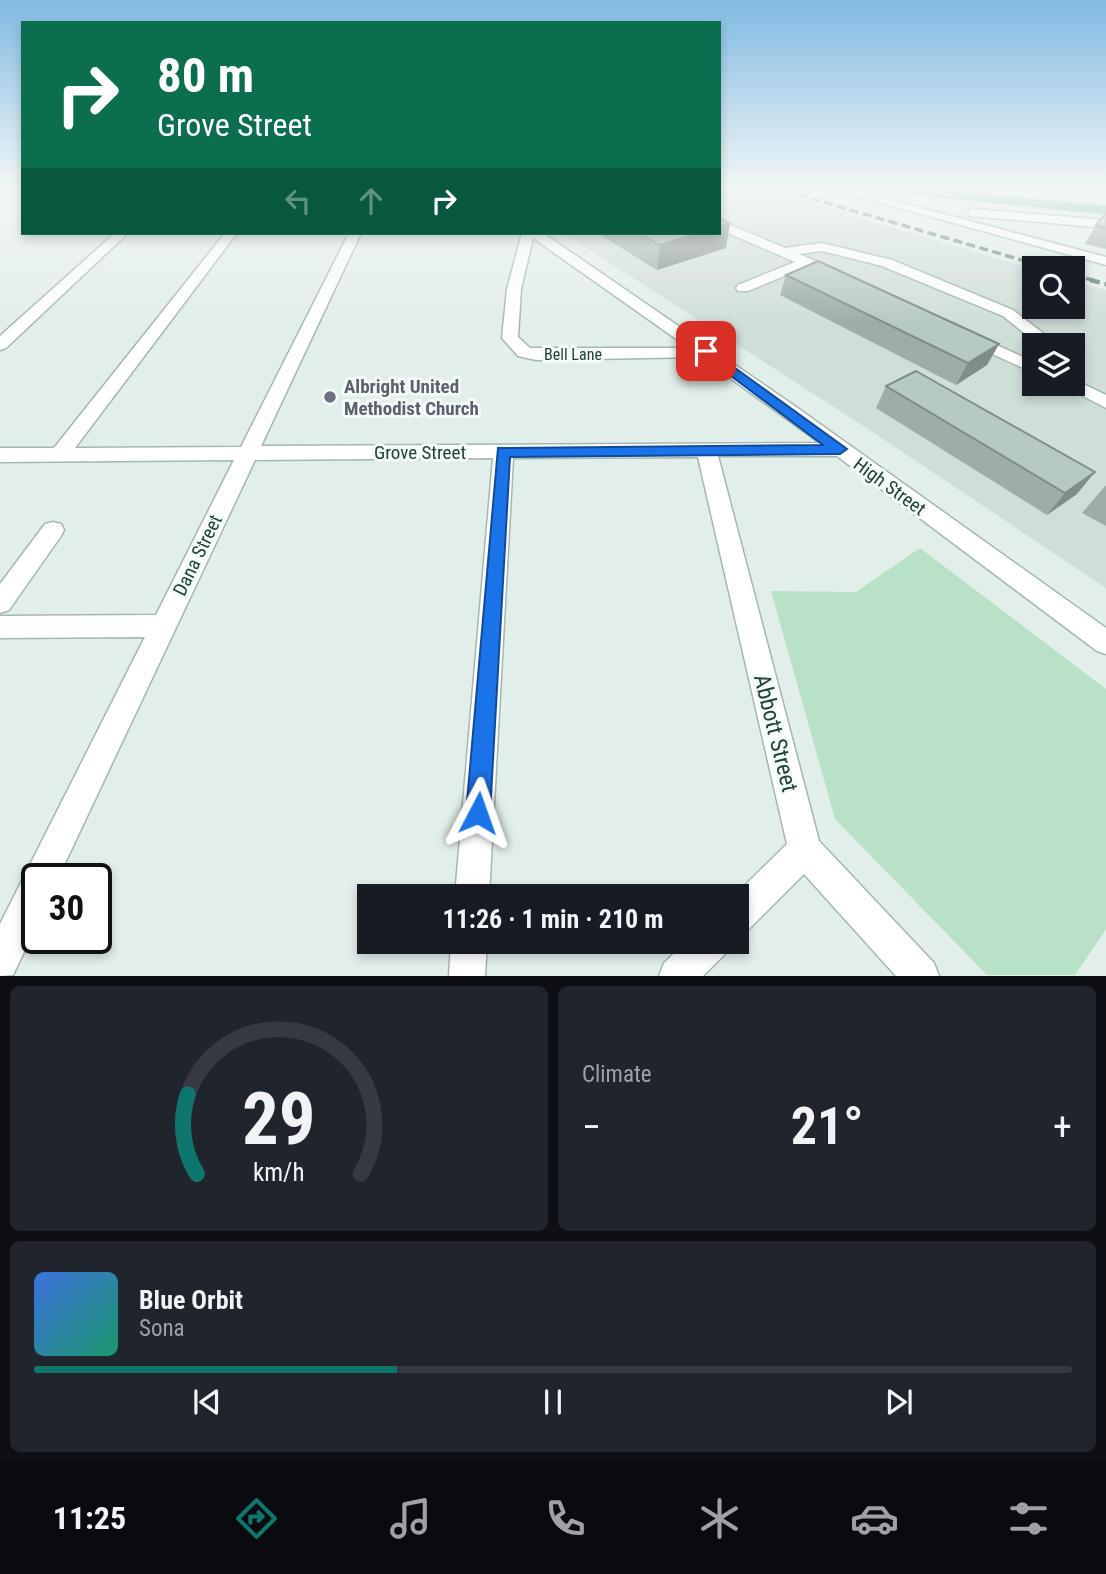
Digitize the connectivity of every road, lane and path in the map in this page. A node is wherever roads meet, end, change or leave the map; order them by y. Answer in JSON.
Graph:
{"nodes":[{"id":1,"x":739,"y":233,"type":"edge"},
{"id":2,"x":1000,"y":233,"type":"edge"},
{"id":3,"x":1056,"y":233,"type":"edge"},
{"id":4,"x":120,"y":235,"type":"edge"},
{"id":5,"x":229,"y":235,"type":"edge"},
{"id":6,"x":354,"y":235,"type":"edge"},
{"id":7,"x":528,"y":235,"type":"edge"},
{"id":8,"x":539,"y":235,"type":"edge"},
{"id":9,"x":1045,"y":244,"type":"junction"},
{"id":10,"x":783,"y":252,"type":"junction"},
{"id":11,"x":1106,"y":261,"type":"edge"},
{"id":12,"x":807,"y":262,"type":"junction"},
{"id":13,"x":845,"y":279,"type":"edge"},
{"id":14,"x":743,"y":288,"type":"dead end"},
{"id":15,"x":958,"y":333,"type":"edge"},
{"id":16,"x":1034,"y":333,"type":"edge"},
{"id":17,"x":0,"y":345,"type":"edge"},
{"id":18,"x":706,"y":351,"type":"junction"},
{"id":19,"x":1022,"y":362,"type":"edge"},
{"id":20,"x":1085,"y":392,"type":"edge"},
{"id":21,"x":1106,"y":402,"type":"edge"},
{"id":22,"x":840,"y":449,"type":"junction"},
{"id":23,"x":706,"y":450,"type":"junction"},
{"id":24,"x":503,"y":452,"type":"junction"},
{"id":25,"x":247,"y":453,"type":"junction"},
{"id":26,"x":0,"y":455,"type":"edge"},
{"id":27,"x":59,"y":455,"type":"junction"},
{"id":28,"x":53,"y":530,"type":"dead end"},
{"id":29,"x":0,"y":603,"type":"edge"},
{"id":30,"x":163,"y":626,"type":"junction"},
{"id":31,"x":0,"y":627,"type":"edge"},
{"id":32,"x":1106,"y":643,"type":"edge"},
{"id":33,"x":805,"y":850,"type":"junction"},
{"id":34,"x":48,"y":863,"type":"edge"},
{"id":35,"x":473,"y":884,"type":"edge"},
{"id":36,"x":749,"y":904,"type":"edge"},
{"id":37,"x":21,"y":919,"type":"edge"},
{"id":38,"x":468,"y":954,"type":"edge"},
{"id":39,"x":699,"y":954,"type":"edge"},
{"id":40,"x":0,"y":962,"type":"edge"},
{"id":41,"x":467,"y":975,"type":"edge"},
{"id":42,"x":677,"y":975,"type":"edge"},
{"id":43,"x":921,"y":975,"type":"edge"}],
"edges":[{"from":1,"to":10,"type":"street"},
{"from":2,"to":9,"type":"street"},
{"from":3,"to":9,"type":"street"},
{"from":4,"to":17,"type":"street"},
{"from":5,"to":27,"type":"street"},
{"from":6,"to":25,"type":"street","name":"Dana Street"},
{"from":7,"to":18,"type":"street","name":"Bell Lane"},
{"from":8,"to":18,"type":"street","name":"High Street"},
{"from":9,"to":11,"type":"street"},
{"from":10,"to":12,"type":"street"},
{"from":10,"to":16,"type":"street"},
{"from":12,"to":13,"type":"street"},
{"from":12,"to":14,"type":"street"},
{"from":15,"to":19,"type":"street"},
{"from":18,"to":22,"type":"street","name":"High Street"},
{"from":20,"to":21,"type":"street"},
{"from":22,"to":23,"type":"street","name":"Grove Street"},
{"from":22,"to":32,"type":"street","name":"High Street"},
{"from":23,"to":24,"type":"street","name":"Grove Street"},
{"from":23,"to":33,"type":"street","name":"Abbott Street"},
{"from":24,"to":25,"type":"street","name":"Grove Street"},
{"from":24,"to":35,"type":"street"},
{"from":25,"to":27,"type":"street","name":"Grove Street"},
{"from":25,"to":30,"type":"street","name":"Dana Street"},
{"from":26,"to":27,"type":"street","name":"Grove Street"},
{"from":28,"to":29,"type":"street"},
{"from":30,"to":31,"type":"street"},
{"from":30,"to":34,"type":"street","name":"Dana Street"},
{"from":33,"to":36,"type":"street"},
{"from":33,"to":43,"type":"street","name":"Abbott Street"},
{"from":37,"to":40,"type":"street"},
{"from":38,"to":41,"type":"street"},
{"from":39,"to":42,"type":"street"}]}
